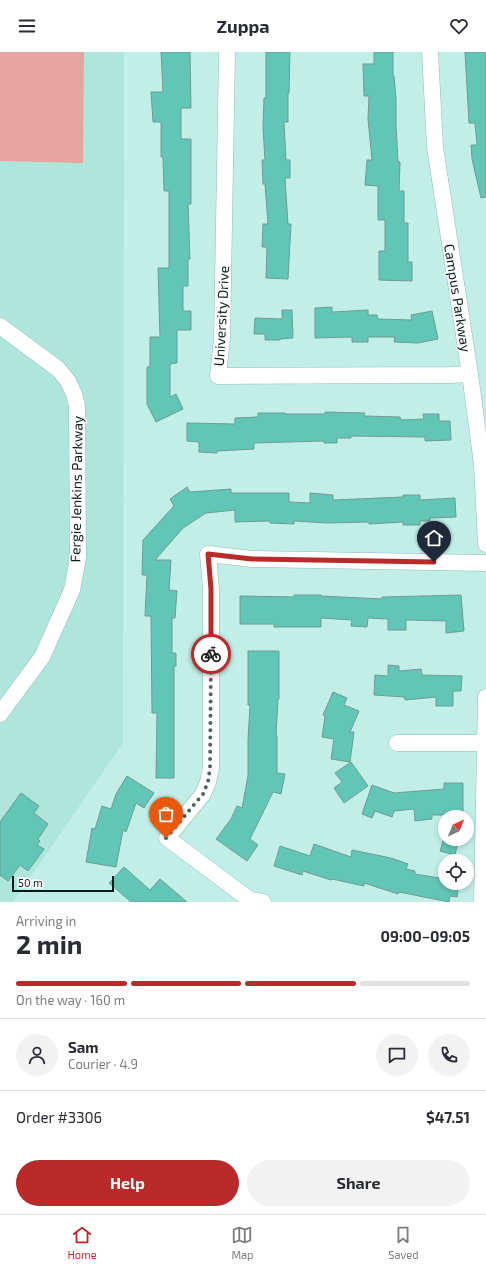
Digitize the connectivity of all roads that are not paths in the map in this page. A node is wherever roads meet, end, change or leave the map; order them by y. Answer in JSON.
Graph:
{"nodes":[{"id":1,"x":226,"y":52,"type":"edge"},
{"id":2,"x":430,"y":52,"type":"edge"},
{"id":3,"x":0,"y":326,"type":"edge"},
{"id":4,"x":470,"y":374,"type":"junction"},
{"id":5,"x":486,"y":544,"type":"edge"},
{"id":6,"x":486,"y":563,"type":"edge"},
{"id":7,"x":486,"y":697,"type":"edge"},
{"id":8,"x":0,"y":714,"type":"edge"},
{"id":9,"x":397,"y":743,"type":"dead end"},
{"id":10,"x":486,"y":743,"type":"edge"},
{"id":11,"x":263,"y":902,"type":"edge"},
{"id":12,"x":482,"y":902,"type":"edge"}],
"edges":[{"from":1,"to":4,"type":"street","name":"University Drive"},
{"from":2,"to":4,"type":"street","name":"Campus Parkway"},
{"from":3,"to":8,"type":"street","name":"Fergie Jenkins Parkway"},
{"from":4,"to":5,"type":"street","name":"Campus Parkway"},
{"from":6,"to":11,"type":"street"},
{"from":7,"to":10,"type":"street"},
{"from":9,"to":10,"type":"street"},
{"from":10,"to":12,"type":"street"}]}
